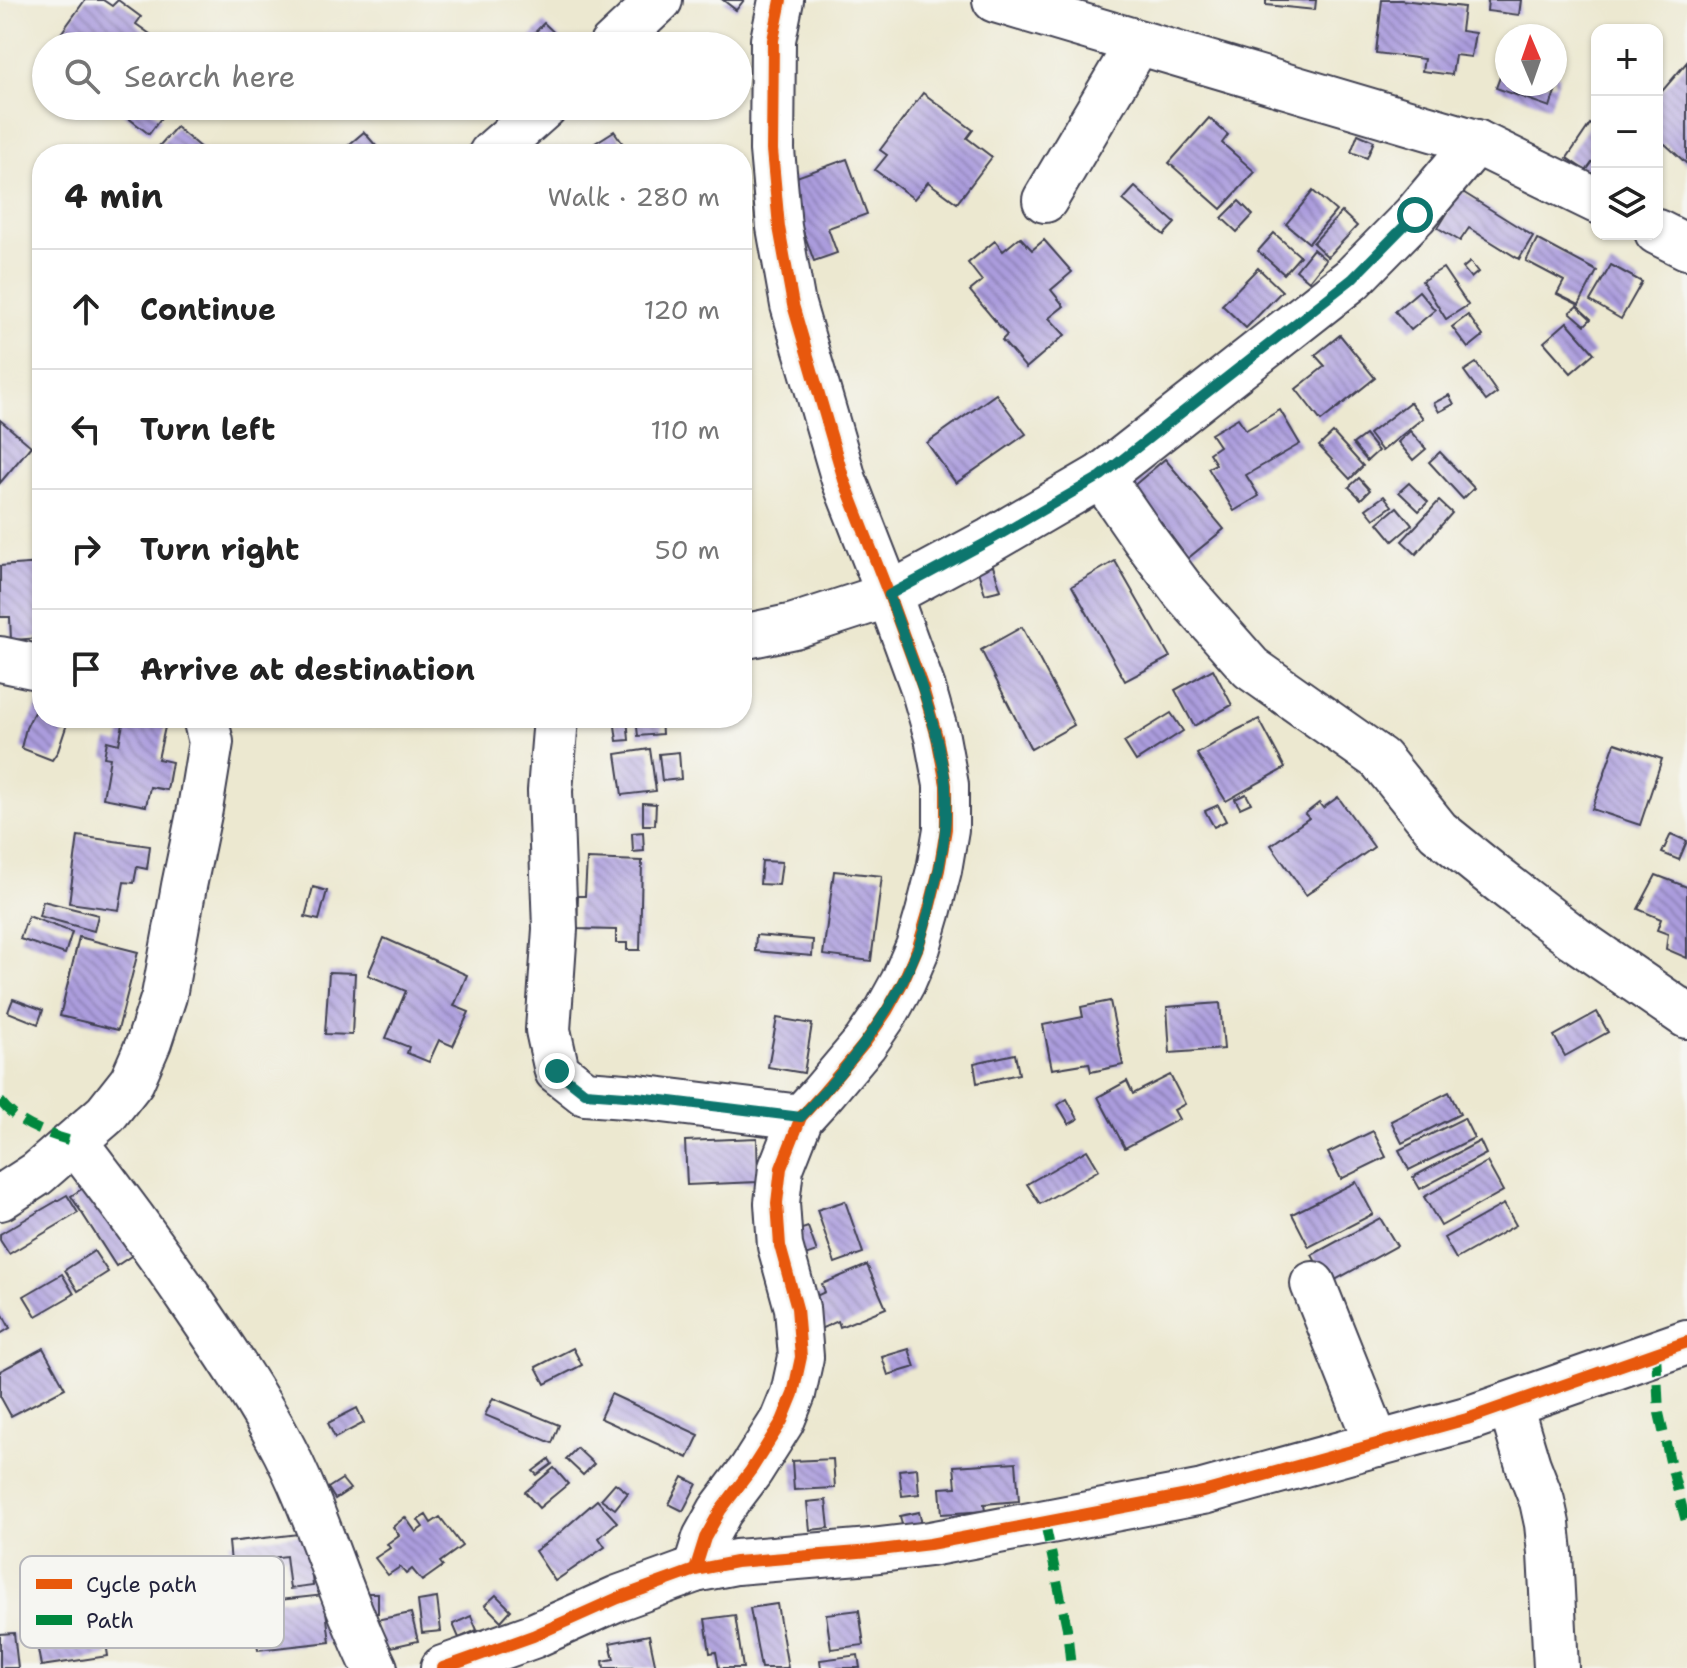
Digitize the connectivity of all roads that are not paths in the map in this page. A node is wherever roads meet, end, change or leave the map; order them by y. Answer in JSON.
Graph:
{"nodes":[{"id":1,"x":660,"y":0,"type":"edge"},
{"id":2,"x":781,"y":0,"type":"edge"},
{"id":3,"x":995,"y":0,"type":"edge"},
{"id":4,"x":626,"y":32,"type":"edge"},
{"id":5,"x":1138,"y":43,"type":"junction"},
{"id":6,"x":529,"y":120,"type":"edge"},
{"id":7,"x":1476,"y":142,"type":"junction"},
{"id":8,"x":502,"y":144,"type":"edge"},
{"id":9,"x":1591,"y":198,"type":"edge"},
{"id":10,"x":1045,"y":200,"type":"dead end"},
{"id":11,"x":1663,"y":235,"type":"edge"},
{"id":12,"x":1687,"y":247,"type":"edge"},
{"id":13,"x":1101,"y":476,"type":"junction"},
{"id":14,"x":889,"y":595,"type":"junction"},
{"id":15,"x":752,"y":635,"type":"edge"},
{"id":16,"x":0,"y":659,"type":"edge"},
{"id":17,"x":32,"y":666,"type":"edge"},
{"id":18,"x":216,"y":728,"type":"edge"},
{"id":19,"x":555,"y":728,"type":"edge"},
{"id":20,"x":1687,"y":1016,"type":"edge"},
{"id":21,"x":801,"y":1117,"type":"junction"},
{"id":22,"x":75,"y":1142,"type":"junction"},
{"id":23,"x":0,"y":1198,"type":"edge"},
{"id":24,"x":1313,"y":1284,"type":"dead end"},
{"id":25,"x":1687,"y":1342,"type":"edge"},
{"id":26,"x":1510,"y":1405,"type":"junction"},
{"id":27,"x":1377,"y":1444,"type":"junction"},
{"id":28,"x":695,"y":1570,"type":"junction"},
{"id":29,"x":375,"y":1668,"type":"edge"},
{"id":30,"x":443,"y":1668,"type":"edge"},
{"id":31,"x":1556,"y":1668,"type":"edge"}],
"edges":[{"from":1,"to":4,"type":"street"},
{"from":2,"to":14,"type":"street"},
{"from":3,"to":5,"type":"street"},
{"from":5,"to":7,"type":"street"},
{"from":5,"to":10,"type":"street"},
{"from":6,"to":8,"type":"street"},
{"from":7,"to":9,"type":"street"},
{"from":7,"to":13,"type":"street"},
{"from":11,"to":12,"type":"street"},
{"from":13,"to":14,"type":"street"},
{"from":13,"to":20,"type":"street"},
{"from":14,"to":15,"type":"street"},
{"from":14,"to":21,"type":"street"},
{"from":16,"to":17,"type":"street"},
{"from":18,"to":22,"type":"street"},
{"from":19,"to":21,"type":"street"},
{"from":21,"to":28,"type":"street"},
{"from":22,"to":23,"type":"street"},
{"from":22,"to":29,"type":"street"},
{"from":24,"to":27,"type":"street"},
{"from":25,"to":26,"type":"street"},
{"from":26,"to":27,"type":"street"},
{"from":26,"to":31,"type":"street"},
{"from":27,"to":28,"type":"street"},
{"from":28,"to":30,"type":"street"}]}
